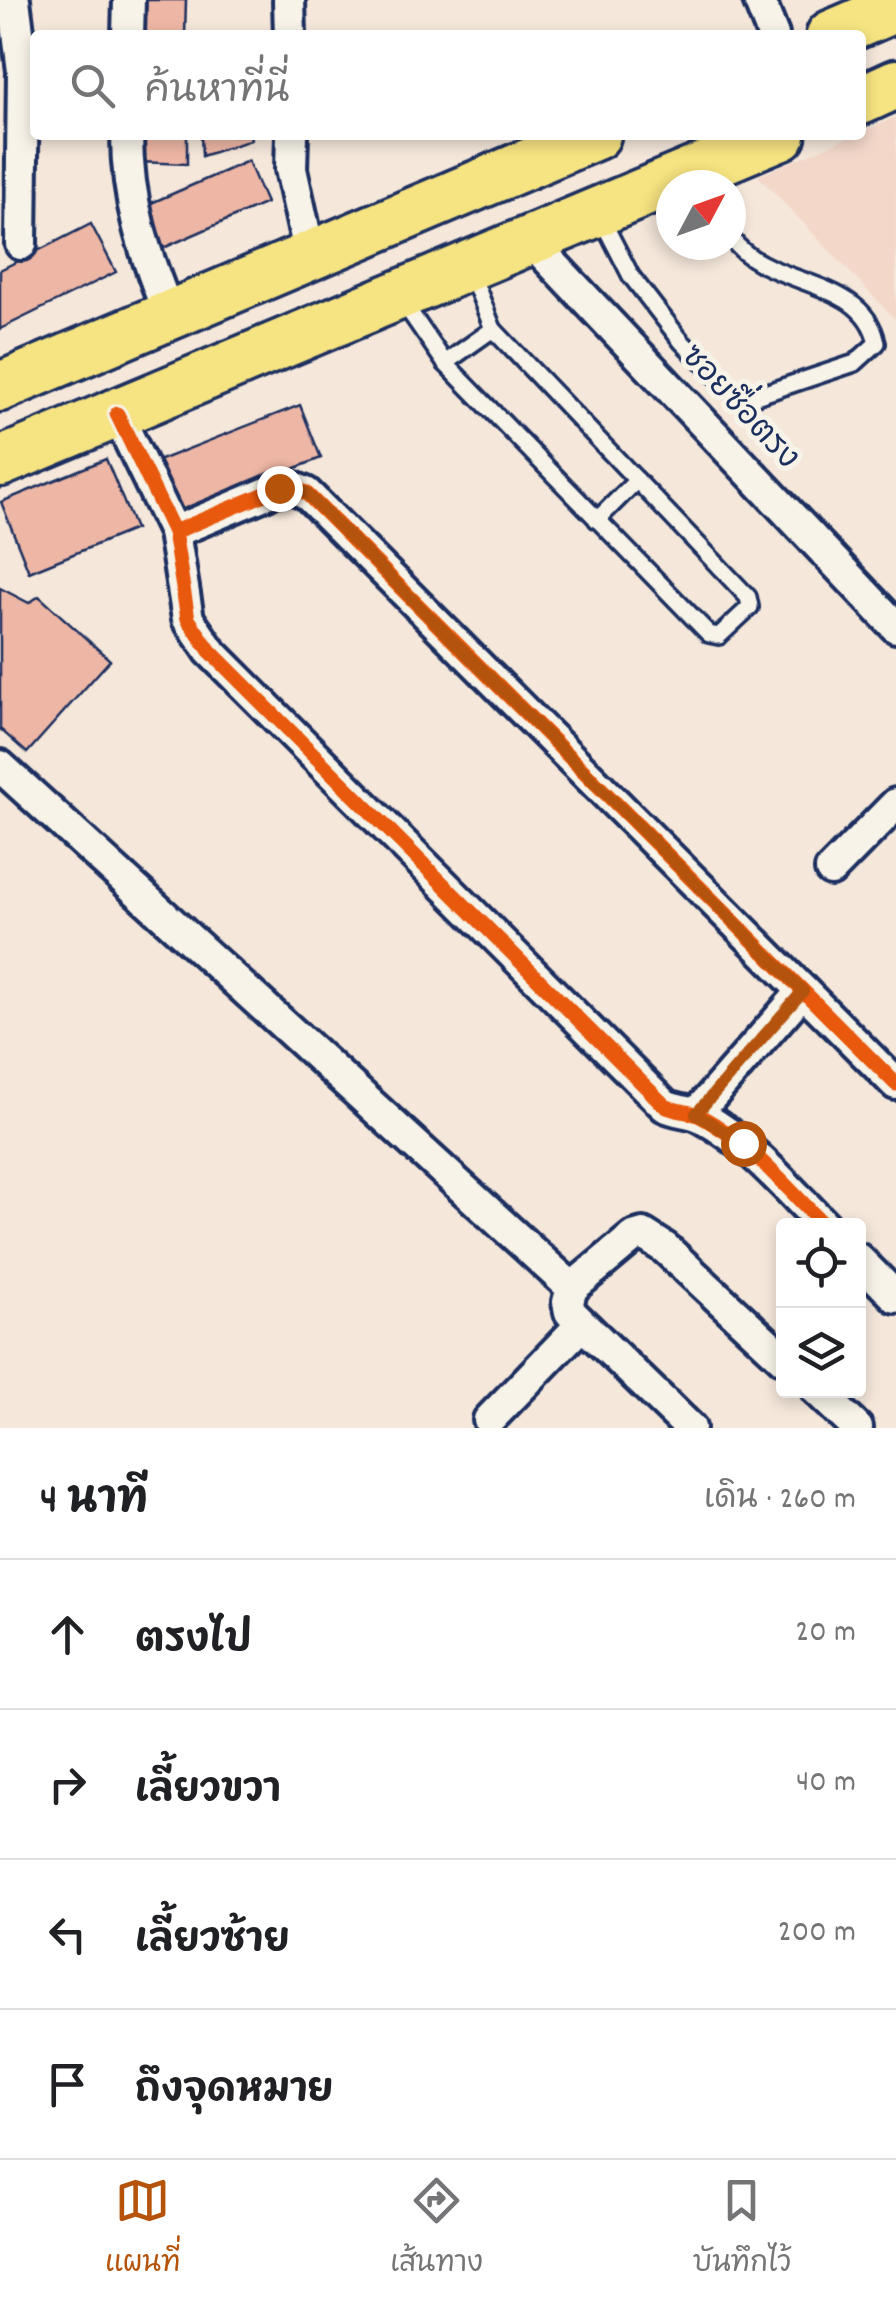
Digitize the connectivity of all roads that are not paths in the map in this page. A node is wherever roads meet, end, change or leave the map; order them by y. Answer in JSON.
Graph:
{"nodes":[{"id":1,"x":14,"y":0,"type":"edge"},
{"id":2,"x":129,"y":0,"type":"edge"},
{"id":3,"x":290,"y":0,"type":"edge"},
{"id":4,"x":759,"y":0,"type":"edge"},
{"id":5,"x":128,"y":30,"type":"edge"},
{"id":6,"x":290,"y":30,"type":"edge"},
{"id":7,"x":771,"y":30,"type":"edge"},
{"id":8,"x":29,"y":72,"type":"edge"},
{"id":9,"x":127,"y":140,"type":"edge"},
{"id":10,"x":292,"y":140,"type":"edge"},
{"id":11,"x":584,"y":140,"type":"edge"},
{"id":12,"x":771,"y":140,"type":"edge"},
{"id":13,"x":711,"y":170,"type":"edge"},
{"id":14,"x":656,"y":192,"type":"edge"},
{"id":15,"x":598,"y":212,"type":"junction"},
{"id":16,"x":530,"y":240,"type":"junction"},
{"id":17,"x":21,"y":244,"type":"dead end"},
{"id":18,"x":746,"y":252,"type":"edge"},
{"id":19,"x":310,"y":256,"type":"junction"},
{"id":20,"x":469,"y":266,"type":"junction"},
{"id":21,"x":399,"y":296,"type":"junction"},
{"id":22,"x":169,"y":314,"type":"junction"},
{"id":23,"x":493,"y":329,"type":"junction"},
{"id":24,"x":445,"y":364,"type":"junction"},
{"id":25,"x":0,"y":387,"type":"edge"},
{"id":26,"x":117,"y":414,"type":"junction"},
{"id":27,"x":0,"y":462,"type":"edge"},
{"id":28,"x":637,"y":480,"type":"junction"},
{"id":29,"x":597,"y":520,"type":"junction"},
{"id":30,"x":174,"y":532,"type":"junction"},
{"id":31,"x":896,"y":627,"type":"edge"},
{"id":32,"x":0,"y":766,"type":"edge"},
{"id":33,"x":896,"y":804,"type":"edge"},
{"id":34,"x":831,"y":870,"type":"dead end"},
{"id":35,"x":803,"y":991,"type":"junction"},
{"id":36,"x":896,"y":1084,"type":"edge"},
{"id":37,"x":696,"y":1114,"type":"junction"},
{"id":38,"x":817,"y":1218,"type":"edge"},
{"id":39,"x":866,"y":1267,"type":"edge"},
{"id":40,"x":572,"y":1288,"type":"junction"},
{"id":41,"x":896,"y":1297,"type":"edge"},
{"id":42,"x":581,"y":1325,"type":"junction"},
{"id":43,"x":776,"y":1352,"type":"edge"},
{"id":44,"x":825,"y":1398,"type":"edge"},
{"id":45,"x":489,"y":1420,"type":"dead end"},
{"id":46,"x":669,"y":1421,"type":"edge"},
{"id":47,"x":857,"y":1428,"type":"edge"}],
"edges":[{"from":1,"to":8,"type":"street"},
{"from":2,"to":5,"type":"street"},
{"from":3,"to":6,"type":"street"},
{"from":4,"to":7,"type":"street"},
{"from":8,"to":17,"type":"street"},
{"from":9,"to":22,"type":"street"},
{"from":10,"to":19,"type":"street"},
{"from":11,"to":19,"type":"main road"},
{"from":12,"to":13,"type":"main road"},
{"from":14,"to":15,"type":"main road"},
{"from":15,"to":16,"type":"main road"},
{"from":15,"to":18,"type":"lane"},
{"from":16,"to":20,"type":"main road"},
{"from":16,"to":31,"type":"street","name":"ซอยซื่อตรง"},
{"from":19,"to":22,"type":"main road"},
{"from":20,"to":21,"type":"main road"},
{"from":20,"to":23,"type":"lane"},
{"from":21,"to":24,"type":"lane"},
{"from":21,"to":26,"type":"main road"},
{"from":22,"to":25,"type":"main road"},
{"from":23,"to":24,"type":"lane"},
{"from":23,"to":28,"type":"lane"},
{"from":24,"to":29,"type":"lane"},
{"from":26,"to":27,"type":"main road"},
{"from":26,"to":30,"type":"street"},
{"from":28,"to":29,"type":"lane"},
{"from":28,"to":29,"type":"lane"},
{"from":30,"to":35,"type":"street"},
{"from":30,"to":37,"type":"street"},
{"from":32,"to":40,"type":"street"},
{"from":33,"to":34,"type":"street"},
{"from":35,"to":36,"type":"street"},
{"from":35,"to":37,"type":"street"},
{"from":37,"to":38,"type":"street"},
{"from":39,"to":41,"type":"street"},
{"from":40,"to":42,"type":"street"},
{"from":40,"to":43,"type":"street"},
{"from":42,"to":45,"type":"street"},
{"from":42,"to":46,"type":"street"},
{"from":44,"to":47,"type":"street"}]}
